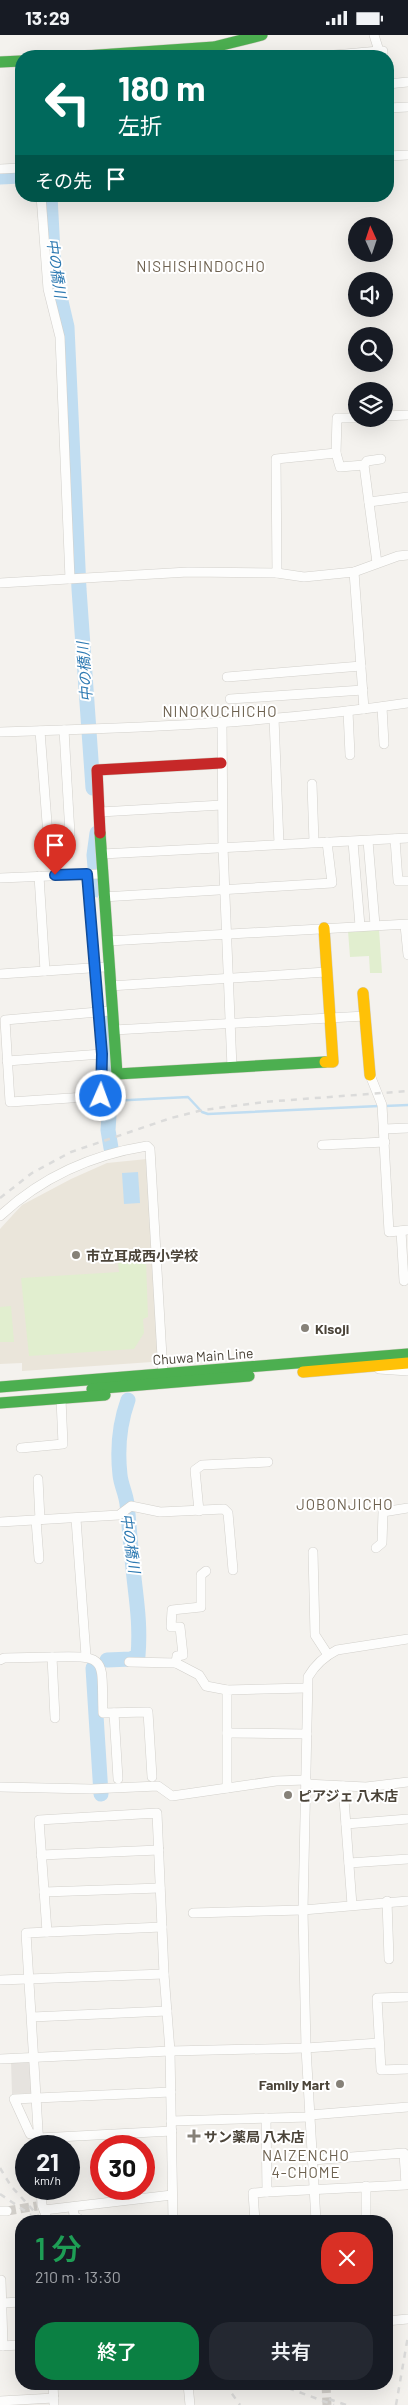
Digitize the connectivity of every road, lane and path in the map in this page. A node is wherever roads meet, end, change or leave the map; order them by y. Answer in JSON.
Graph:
{"nodes":[{"id":1,"x":262,"y":35,"type":"edge"},
{"id":2,"x":374,"y":35,"type":"edge"},
{"id":3,"x":171,"y":50,"type":"edge"},
{"id":4,"x":380,"y":50,"type":"edge"},
{"id":5,"x":15,"y":61,"type":"edge"},
{"id":6,"x":0,"y":62,"type":"edge"},
{"id":7,"x":408,"y":82,"type":"edge"},
{"id":8,"x":394,"y":83,"type":"edge"},
{"id":9,"x":408,"y":107,"type":"edge"},
{"id":10,"x":394,"y":108,"type":"edge"},
{"id":11,"x":408,"y":155,"type":"edge"},
{"id":12,"x":394,"y":156,"type":"edge"},
{"id":13,"x":15,"y":168,"type":"edge"},
{"id":14,"x":0,"y":169,"type":"edge"},
{"id":15,"x":41,"y":202,"type":"edge"},
{"id":16,"x":408,"y":415,"type":"edge"},
{"id":17,"x":393,"y":416,"type":"edge"},
{"id":18,"x":348,"y":418,"type":"edge"},
{"id":19,"x":336,"y":453,"type":"junction"},
{"id":20,"x":381,"y":459,"type":"dead end"},
{"id":21,"x":364,"y":465,"type":"junction"},
{"id":22,"x":408,"y":497,"type":"edge"},
{"id":23,"x":368,"y":502,"type":"junction"},
{"id":24,"x":408,"y":555,"type":"edge"},
{"id":25,"x":377,"y":563,"type":"junction"},
{"id":26,"x":354,"y":572,"type":"junction"},
{"id":27,"x":277,"y":573,"type":"junction"},
{"id":28,"x":70,"y":579,"type":"junction"},
{"id":29,"x":0,"y":583,"type":"edge"},
{"id":30,"x":361,"y":667,"type":"junction"},
{"id":31,"x":227,"y":677,"type":"dead end"},
{"id":32,"x":363,"y":691,"type":"junction"},
{"id":33,"x":230,"y":699,"type":"dead end"},
{"id":34,"x":408,"y":703,"type":"edge"},
{"id":35,"x":382,"y":707,"type":"junction"},
{"id":36,"x":364,"y":709,"type":"junction"},
{"id":37,"x":348,"y":711,"type":"junction"},
{"id":38,"x":274,"y":717,"type":"junction"},
{"id":39,"x":222,"y":722,"type":"junction"},
{"id":40,"x":64,"y":729,"type":"junction"},
{"id":41,"x":40,"y":731,"type":"junction"},
{"id":42,"x":0,"y":732,"type":"edge"},
{"id":43,"x":384,"y":744,"type":"dead end"},
{"id":44,"x":350,"y":755,"type":"dead end"},
{"id":45,"x":221,"y":763,"type":"junction"},
{"id":46,"x":312,"y":784,"type":"dead end"},
{"id":47,"x":222,"y":805,"type":"junction"},
{"id":48,"x":100,"y":812,"type":"junction"},
{"id":49,"x":70,"y":833,"type":"dead end"},
{"id":50,"x":48,"y":836,"type":"dead end"},
{"id":51,"x":408,"y":838,"type":"edge"},
{"id":52,"x":395,"y":839,"type":"junction"},
{"id":53,"x":368,"y":841,"type":"junction"},
{"id":54,"x":314,"y":842,"type":"junction"},
{"id":55,"x":328,"y":842,"type":"junction"},
{"id":56,"x":353,"y":842,"type":"junction"},
{"id":57,"x":279,"y":844,"type":"junction"},
{"id":58,"x":223,"y":847,"type":"junction"},
{"id":59,"x":102,"y":854,"type":"junction"},
{"id":60,"x":94,"y":874,"type":"junction"},
{"id":61,"x":39,"y":876,"type":"junction"},
{"id":62,"x":0,"y":878,"type":"edge"},
{"id":63,"x":408,"y":881,"type":"edge"},
{"id":64,"x":370,"y":882,"type":"junction"},
{"id":65,"x":356,"y":883,"type":"junction"},
{"id":66,"x":225,"y":890,"type":"junction"},
{"id":67,"x":103,"y":897,"type":"junction"},
{"id":68,"x":407,"y":924,"type":"edge"},
{"id":69,"x":375,"y":925,"type":"junction"},
{"id":70,"x":360,"y":926,"type":"junction"},
{"id":71,"x":324,"y":928,"type":"junction"},
{"id":72,"x":227,"y":934,"type":"junction"},
{"id":73,"x":108,"y":941,"type":"junction"},
{"id":74,"x":408,"y":955,"type":"edge"},
{"id":75,"x":101,"y":968,"type":"junction"},
{"id":76,"x":45,"y":971,"type":"junction"},
{"id":77,"x":326,"y":972,"type":"junction"},
{"id":78,"x":0,"y":975,"type":"edge"},
{"id":79,"x":229,"y":979,"type":"junction"},
{"id":80,"x":110,"y":986,"type":"junction"},
{"id":81,"x":363,"y":993,"type":"dead end"},
{"id":82,"x":106,"y":1012,"type":"junction"},
{"id":83,"x":365,"y":1016,"type":"junction"},
{"id":84,"x":330,"y":1017,"type":"junction"},
{"id":85,"x":230,"y":1024,"type":"junction"},
{"id":86,"x":114,"y":1031,"type":"junction"},
{"id":87,"x":102,"y":1054,"type":"junction"},
{"id":88,"x":7,"y":1061,"type":"junction"},
{"id":89,"x":232,"y":1068,"type":"junction"},
{"id":90,"x":370,"y":1075,"type":"joint"},
{"id":91,"x":408,"y":1128,"type":"edge"},
{"id":92,"x":384,"y":1129,"type":"junction"},
{"id":93,"x":385,"y":1142,"type":"junction"},
{"id":94,"x":322,"y":1145,"type":"dead end"},
{"id":95,"x":0,"y":1216,"type":"edge"},
{"id":96,"x":405,"y":1231,"type":"edge"},
{"id":97,"x":404,"y":1281,"type":"dead end"},
{"id":98,"x":408,"y":1353,"type":"edge"},
{"id":99,"x":408,"y":1363,"type":"edge"},
{"id":100,"x":366,"y":1367,"type":"junction"},
{"id":101,"x":408,"y":1371,"type":"edge"},
{"id":102,"x":163,"y":1374,"type":"junction"},
{"id":103,"x":0,"y":1381,"type":"edge"},
{"id":104,"x":176,"y":1382,"type":"junction"},
{"id":105,"x":0,"y":1387,"type":"edge"},
{"id":106,"x":28,"y":1389,"type":"junction"},
{"id":107,"x":0,"y":1396,"type":"edge"},
{"id":108,"x":61,"y":1399,"type":"junction"},
{"id":109,"x":0,"y":1403,"type":"edge"},
{"id":110,"x":20,"y":1448,"type":"dead end"},
{"id":111,"x":268,"y":1462,"type":"dead end"},
{"id":112,"x":38,"y":1479,"type":"dead end"},
{"id":113,"x":408,"y":1508,"type":"edge"},
{"id":114,"x":199,"y":1511,"type":"junction"},
{"id":115,"x":76,"y":1519,"type":"junction"},
{"id":116,"x":38,"y":1520,"type":"junction"},
{"id":117,"x":0,"y":1522,"type":"edge"},
{"id":118,"x":376,"y":1548,"type":"dead end"},
{"id":119,"x":313,"y":1552,"type":"dead end"},
{"id":120,"x":39,"y":1559,"type":"dead end"},
{"id":121,"x":234,"y":1570,"type":"dead end"},
{"id":122,"x":206,"y":1571,"type":"dead end"},
{"id":123,"x":408,"y":1639,"type":"edge"},
{"id":124,"x":328,"y":1655,"type":"junction"},
{"id":125,"x":86,"y":1656,"type":"junction"},
{"id":126,"x":52,"y":1657,"type":"junction"},
{"id":127,"x":0,"y":1660,"type":"edge"},
{"id":128,"x":129,"y":1663,"type":"dead end"},
{"id":129,"x":176,"y":1663,"type":"junction"},
{"id":130,"x":307,"y":1688,"type":"junction"},
{"id":131,"x":227,"y":1690,"type":"junction"},
{"id":132,"x":114,"y":1713,"type":"junction"},
{"id":133,"x":56,"y":1718,"type":"dead end"},
{"id":134,"x":227,"y":1733,"type":"junction"},
{"id":135,"x":306,"y":1734,"type":"junction"},
{"id":136,"x":152,"y":1777,"type":"dead end"},
{"id":137,"x":118,"y":1779,"type":"dead end"},
{"id":138,"x":306,"y":1782,"type":"junction"},
{"id":139,"x":408,"y":1782,"type":"edge"},
{"id":140,"x":343,"y":1786,"type":"junction"},
{"id":141,"x":0,"y":1787,"type":"edge"},
{"id":142,"x":227,"y":1788,"type":"junction"},
{"id":143,"x":408,"y":1819,"type":"edge"},
{"id":144,"x":346,"y":1824,"type":"junction"},
{"id":145,"x":159,"y":1850,"type":"junction"},
{"id":146,"x":41,"y":1855,"type":"junction"},
{"id":147,"x":408,"y":1859,"type":"edge"},
{"id":148,"x":349,"y":1863,"type":"junction"},
{"id":149,"x":160,"y":1888,"type":"junction"},
{"id":150,"x":44,"y":1892,"type":"junction"},
{"id":151,"x":387,"y":1901,"type":"junction"},
{"id":152,"x":408,"y":1901,"type":"edge"},
{"id":153,"x":352,"y":1905,"type":"junction"},
{"id":154,"x":302,"y":1910,"type":"junction"},
{"id":155,"x":193,"y":1913,"type":"dead end"},
{"id":156,"x":162,"y":1927,"type":"junction"},
{"id":157,"x":47,"y":1932,"type":"junction"},
{"id":158,"x":389,"y":1959,"type":"dead end"},
{"id":159,"x":164,"y":1974,"type":"junction"},
{"id":160,"x":0,"y":1980,"type":"edge"},
{"id":161,"x":29,"y":1980,"type":"junction"},
{"id":162,"x":408,"y":1997,"type":"edge"},
{"id":163,"x":167,"y":2011,"type":"junction"},
{"id":164,"x":32,"y":2017,"type":"junction"},
{"id":165,"x":379,"y":2043,"type":"junction"},
{"id":166,"x":306,"y":2048,"type":"junction"},
{"id":167,"x":170,"y":2051,"type":"junction"},
{"id":168,"x":34,"y":2057,"type":"junction"},
{"id":169,"x":0,"y":2059,"type":"edge"},
{"id":170,"x":408,"y":2069,"type":"edge"},
{"id":171,"x":171,"y":2092,"type":"junction"},
{"id":172,"x":36,"y":2098,"type":"junction"},
{"id":173,"x":408,"y":2107,"type":"edge"},
{"id":174,"x":310,"y":2116,"type":"junction"},
{"id":175,"x":266,"y":2119,"type":"junction"},
{"id":176,"x":171,"y":2121,"type":"junction"},
{"id":177,"x":172,"y":2131,"type":"junction"},
{"id":178,"x":32,"y":2135,"type":"edge"},
{"id":179,"x":39,"y":2135,"type":"edge"},
{"id":180,"x":80,"y":2137,"type":"edge"},
{"id":181,"x":312,"y":2160,"type":"junction"},
{"id":182,"x":366,"y":2187,"type":"junction"},
{"id":183,"x":314,"y":2189,"type":"junction"},
{"id":184,"x":267,"y":2192,"type":"junction"},
{"id":185,"x":172,"y":2195,"type":"junction"},
{"id":186,"x":42,"y":2200,"type":"tunnel mouth"},
{"id":187,"x":73,"y":2207,"type":"junction"},
{"id":188,"x":74,"y":2215,"type":"edge"},
{"id":189,"x":173,"y":2215,"type":"edge"},
{"id":190,"x":255,"y":2215,"type":"edge"},
{"id":191,"x":316,"y":2215,"type":"edge"},
{"id":192,"x":366,"y":2215,"type":"edge"},
{"id":193,"x":1,"y":2280,"type":"dead end"},
{"id":194,"x":15,"y":2302,"type":"edge"},
{"id":195,"x":2,"y":2303,"type":"junction"},
{"id":196,"x":408,"y":2319,"type":"edge"},
{"id":197,"x":393,"y":2320,"type":"edge"},
{"id":198,"x":15,"y":2345,"type":"edge"},
{"id":199,"x":2,"y":2346,"type":"edge"},
{"id":200,"x":189,"y":2390,"type":"edge"},
{"id":201,"x":0,"y":2401,"type":"edge"},
{"id":202,"x":54,"y":2401,"type":"edge"},
{"id":203,"x":190,"y":2405,"type":"edge"}],
"edges":[{"from":1,"to":3,"type":"main road"},
{"from":2,"to":4,"type":"street"},
{"from":5,"to":6,"type":"main road"},
{"from":7,"to":8,"type":"street"},
{"from":9,"to":10,"type":"street"},
{"from":11,"to":12,"type":"street"},
{"from":13,"to":14,"type":"street"},
{"from":15,"to":28,"type":"street"},
{"from":16,"to":17,"type":"street"},
{"from":18,"to":19,"type":"street"},
{"from":19,"to":21,"type":"street"},
{"from":19,"to":27,"type":"street"},
{"from":20,"to":21,"type":"street"},
{"from":21,"to":23,"type":"street"},
{"from":22,"to":23,"type":"street"},
{"from":23,"to":25,"type":"street"},
{"from":24,"to":25,"type":"street"},
{"from":25,"to":26,"type":"street"},
{"from":26,"to":27,"type":"street"},
{"from":26,"to":30,"type":"street"},
{"from":27,"to":28,"type":"street"},
{"from":28,"to":29,"type":"street"},
{"from":30,"to":31,"type":"street"},
{"from":30,"to":32,"type":"street"},
{"from":32,"to":33,"type":"street"},
{"from":32,"to":36,"type":"street"},
{"from":34,"to":35,"type":"street"},
{"from":35,"to":36,"type":"street"},
{"from":35,"to":43,"type":"street"},
{"from":36,"to":37,"type":"street"},
{"from":37,"to":38,"type":"street"},
{"from":37,"to":44,"type":"street"},
{"from":38,"to":39,"type":"street"},
{"from":38,"to":57,"type":"street"},
{"from":39,"to":40,"type":"street"},
{"from":39,"to":45,"type":"street"},
{"from":40,"to":41,"type":"street"},
{"from":40,"to":49,"type":"street"},
{"from":41,"to":42,"type":"street"},
{"from":41,"to":50,"type":"street"},
{"from":45,"to":47,"type":"street"},
{"from":45,"to":48,"type":"main road"},
{"from":46,"to":54,"type":"street"},
{"from":47,"to":48,"type":"street"},
{"from":47,"to":58,"type":"street"},
{"from":48,"to":59,"type":"main road"},
{"from":51,"to":52,"type":"street"},
{"from":52,"to":53,"type":"street"},
{"from":52,"to":63,"type":"street"},
{"from":53,"to":56,"type":"street"},
{"from":53,"to":64,"type":"street"},
{"from":54,"to":55,"type":"street"},
{"from":54,"to":57,"type":"street"},
{"from":55,"to":56,"type":"street"},
{"from":55,"to":66,"type":"street"},
{"from":56,"to":65,"type":"street"},
{"from":57,"to":58,"type":"street"},
{"from":58,"to":59,"type":"street"},
{"from":58,"to":66,"type":"street"},
{"from":59,"to":60,"type":"main road"},
{"from":60,"to":61,"type":"street"},
{"from":60,"to":67,"type":"main road"},
{"from":60,"to":75,"type":"street"},
{"from":61,"to":62,"type":"street"},
{"from":61,"to":76,"type":"street"},
{"from":64,"to":65,"type":"street"},
{"from":64,"to":69,"type":"street"},
{"from":65,"to":70,"type":"street"},
{"from":66,"to":67,"type":"street"},
{"from":66,"to":72,"type":"street"},
{"from":67,"to":73,"type":"main road"},
{"from":68,"to":69,"type":"street"},
{"from":68,"to":74,"type":"street"},
{"from":69,"to":70,"type":"street"},
{"from":70,"to":71,"type":"street"},
{"from":71,"to":72,"type":"street"},
{"from":71,"to":77,"type":"main road"},
{"from":72,"to":73,"type":"street"},
{"from":72,"to":79,"type":"street"},
{"from":73,"to":75,"type":"main road"},
{"from":75,"to":76,"type":"street"},
{"from":75,"to":80,"type":"main road"},
{"from":75,"to":82,"type":"street"},
{"from":76,"to":78,"type":"street"},
{"from":77,"to":79,"type":"street"},
{"from":77,"to":84,"type":"main road"},
{"from":79,"to":80,"type":"street"},
{"from":79,"to":85,"type":"street"},
{"from":80,"to":82,"type":"main road"},
{"from":81,"to":83,"type":"main road"},
{"from":82,"to":86,"type":"main road"},
{"from":82,"to":87,"type":"street"},
{"from":82,"to":88,"type":"street"},
{"from":83,"to":84,"type":"street"},
{"from":83,"to":90,"type":"main road"},
{"from":84,"to":85,"type":"street"},
{"from":84,"to":89,"type":"main road"},
{"from":85,"to":86,"type":"street"},
{"from":85,"to":89,"type":"street"},
{"from":86,"to":89,"type":"main road"},
{"from":87,"to":88,"type":"street"},
{"from":87,"to":88,"type":"street"},
{"from":90,"to":92,"type":"street"},
{"from":91,"to":92,"type":"street"},
{"from":92,"to":93,"type":"street"},
{"from":93,"to":94,"type":"street"},
{"from":93,"to":96,"type":"street"},
{"from":95,"to":102,"type":"street"},
{"from":96,"to":97,"type":"street"},
{"from":98,"to":102,"type":"main road","name":"Chuwa Main Line"},
{"from":99,"to":100,"type":"main road","name":"Chuwa Main Line"},
{"from":100,"to":101,"type":"street"},
{"from":100,"to":104,"type":"main road","name":"Chuwa Main Line"},
{"from":102,"to":103,"type":"main road"},
{"from":102,"to":106,"type":"main road","name":"Chuwa Main Line"},
{"from":104,"to":106,"type":"main road","name":"Chuwa Main Line"},
{"from":104,"to":108,"type":"main road"},
{"from":105,"to":106,"type":"main road","name":"Chuwa Main Line"},
{"from":106,"to":107,"type":"main road","name":"Chuwa Main Line"},
{"from":108,"to":109,"type":"main road"},
{"from":108,"to":110,"type":"street"},
{"from":111,"to":114,"type":"street"},
{"from":112,"to":116,"type":"street"},
{"from":113,"to":118,"type":"street"},
{"from":114,"to":115,"type":"street"},
{"from":114,"to":121,"type":"street"},
{"from":115,"to":116,"type":"street"},
{"from":115,"to":125,"type":"street"},
{"from":116,"to":117,"type":"street"},
{"from":116,"to":120,"type":"street"},
{"from":119,"to":124,"type":"street"},
{"from":122,"to":129,"type":"street"},
{"from":123,"to":124,"type":"street"},
{"from":124,"to":130,"type":"street"},
{"from":125,"to":126,"type":"street"},
{"from":125,"to":132,"type":"street"},
{"from":126,"to":127,"type":"street"},
{"from":126,"to":133,"type":"street"},
{"from":128,"to":129,"type":"street"},
{"from":129,"to":131,"type":"street"},
{"from":130,"to":131,"type":"street"},
{"from":130,"to":135,"type":"street"},
{"from":131,"to":134,"type":"street"},
{"from":132,"to":136,"type":"street"},
{"from":132,"to":137,"type":"street"},
{"from":134,"to":135,"type":"street"},
{"from":134,"to":142,"type":"street"},
{"from":135,"to":138,"type":"street"},
{"from":138,"to":140,"type":"street"},
{"from":138,"to":142,"type":"street"},
{"from":138,"to":154,"type":"street"},
{"from":139,"to":140,"type":"street"},
{"from":140,"to":144,"type":"street"},
{"from":141,"to":142,"type":"street"},
{"from":143,"to":144,"type":"street"},
{"from":144,"to":148,"type":"street"},
{"from":145,"to":146,"type":"street"},
{"from":145,"to":146,"type":"street"},
{"from":145,"to":149,"type":"street"},
{"from":146,"to":150,"type":"street"},
{"from":147,"to":148,"type":"street"},
{"from":148,"to":153,"type":"street"},
{"from":149,"to":150,"type":"street"},
{"from":149,"to":156,"type":"street"},
{"from":150,"to":157,"type":"street"},
{"from":151,"to":152,"type":"street"},
{"from":151,"to":153,"type":"street"},
{"from":151,"to":158,"type":"street"},
{"from":153,"to":154,"type":"street"},
{"from":154,"to":155,"type":"street"},
{"from":154,"to":166,"type":"street"},
{"from":156,"to":157,"type":"street"},
{"from":156,"to":159,"type":"street"},
{"from":157,"to":161,"type":"street"},
{"from":159,"to":161,"type":"street"},
{"from":159,"to":163,"type":"street"},
{"from":160,"to":161,"type":"street"},
{"from":161,"to":164,"type":"street"},
{"from":162,"to":165,"type":"street"},
{"from":163,"to":164,"type":"street"},
{"from":163,"to":167,"type":"street"},
{"from":164,"to":168,"type":"street"},
{"from":165,"to":166,"type":"street"},
{"from":165,"to":170,"type":"street"},
{"from":166,"to":167,"type":"street"},
{"from":166,"to":174,"type":"street"},
{"from":167,"to":168,"type":"street"},
{"from":167,"to":171,"type":"street"},
{"from":168,"to":169,"type":"street"},
{"from":168,"to":172,"type":"street"},
{"from":171,"to":172,"type":"street"},
{"from":171,"to":176,"type":"street"},
{"from":172,"to":178,"type":"street"},
{"from":172,"to":179,"type":"street"},
{"from":173,"to":174,"type":"street"},
{"from":174,"to":175,"type":"street"},
{"from":174,"to":181,"type":"street"},
{"from":175,"to":176,"type":"street"},
{"from":175,"to":184,"type":"street"},
{"from":176,"to":177,"type":"street"},
{"from":177,"to":180,"type":"street"},
{"from":177,"to":185,"type":"street"},
{"from":181,"to":182,"type":"street"},
{"from":181,"to":183,"type":"street"},
{"from":182,"to":183,"type":"street"},
{"from":182,"to":192,"type":"street"},
{"from":183,"to":184,"type":"street"},
{"from":183,"to":191,"type":"street"},
{"from":184,"to":190,"type":"street"},
{"from":185,"to":187,"type":"street"},
{"from":185,"to":189,"type":"street"},
{"from":186,"to":187,"type":"street"},
{"from":187,"to":188,"type":"street"},
{"from":193,"to":195,"type":"street"},
{"from":194,"to":195,"type":"street"},
{"from":195,"to":199,"type":"street"},
{"from":196,"to":197,"type":"street"},
{"from":198,"to":199,"type":"street"},
{"from":200,"to":203,"type":"street"},
{"from":201,"to":202,"type":"street"}]}
